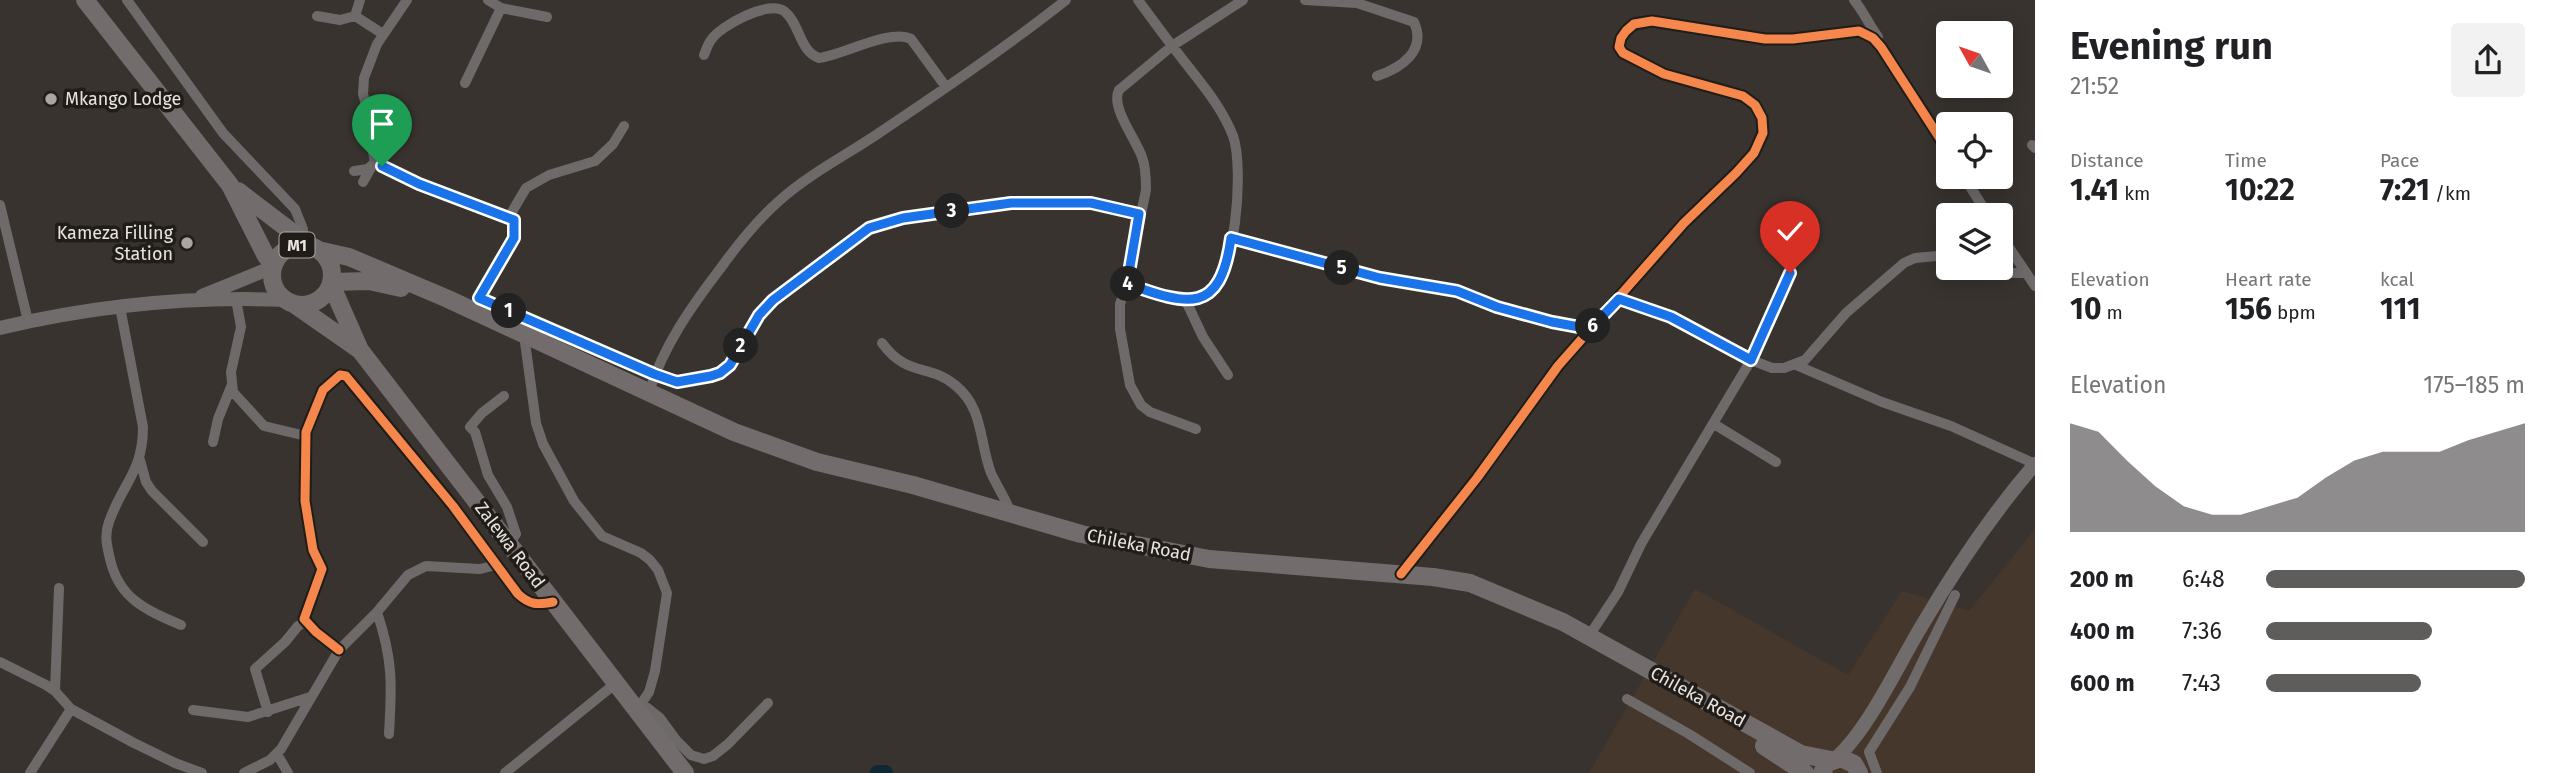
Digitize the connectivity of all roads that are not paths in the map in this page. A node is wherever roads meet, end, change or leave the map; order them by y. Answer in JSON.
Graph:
{"nodes":[{"id":1,"x":85,"y":0,"type":"edge"},
{"id":2,"x":127,"y":0,"type":"edge"},
{"id":3,"x":360,"y":0,"type":"edge"},
{"id":4,"x":407,"y":0,"type":"edge"},
{"id":5,"x":488,"y":0,"type":"edge"},
{"id":6,"x":1066,"y":0,"type":"edge"},
{"id":7,"x":1138,"y":0,"type":"edge"},
{"id":8,"x":1243,"y":0,"type":"edge"},
{"id":9,"x":1305,"y":0,"type":"edge"},
{"id":10,"x":1854,"y":0,"type":"edge"},
{"id":11,"x":501,"y":8,"type":"junction"},
{"id":12,"x":317,"y":16,"type":"dead end"},
{"id":13,"x":355,"y":16,"type":"junction"},
{"id":14,"x":547,"y":17,"type":"dead end"},
{"id":15,"x":383,"y":34,"type":"junction"},
{"id":16,"x":1172,"y":46,"type":"junction"},
{"id":17,"x":1881,"y":47,"type":"junction"},
{"id":18,"x":704,"y":55,"type":"dead end"},
{"id":19,"x":1377,"y":76,"type":"dead end"},
{"id":20,"x":465,"y":83,"type":"dead end"},
{"id":21,"x":946,"y":87,"type":"junction"},
{"id":22,"x":624,"y":125,"type":"dead end"},
{"id":23,"x":1936,"y":133,"type":"edge"},
{"id":24,"x":373,"y":164,"type":"junction"},
{"id":25,"x":355,"y":171,"type":"dead end"},
{"id":26,"x":363,"y":183,"type":"dead end"},
{"id":27,"x":230,"y":185,"type":"junction"},
{"id":28,"x":0,"y":205,"type":"edge"},
{"id":29,"x":1139,"y":214,"type":"junction"},
{"id":30,"x":509,"y":217,"type":"junction"},
{"id":31,"x":1231,"y":238,"type":"junction"},
{"id":32,"x":308,"y":245,"type":"junction"},
{"id":33,"x":2013,"y":254,"type":"edge"},
{"id":34,"x":1936,"y":257,"type":"edge"},
{"id":35,"x":274,"y":266,"type":"junction"},
{"id":36,"x":1790,"y":273,"type":"dead end"},
{"id":37,"x":2026,"y":273,"type":"junction"},
{"id":38,"x":2013,"y":274,"type":"edge"},
{"id":39,"x":331,"y":283,"type":"junction"},
{"id":40,"x":1127,"y":284,"type":"junction"},
{"id":41,"x":2035,"y":286,"type":"edge"},
{"id":42,"x":236,"y":299,"type":"junction"},
{"id":43,"x":1619,"y":299,"type":"junction"},
{"id":44,"x":191,"y":300,"type":"junction"},
{"id":45,"x":1186,"y":301,"type":"junction"},
{"id":46,"x":290,"y":302,"type":"junction"},
{"id":47,"x":476,"y":303,"type":"junction"},
{"id":48,"x":120,"y":307,"type":"junction"},
{"id":49,"x":28,"y":321,"type":"junction"},
{"id":50,"x":0,"y":328,"type":"edge"},
{"id":51,"x":1590,"y":329,"type":"junction"},
{"id":52,"x":524,"y":342,"type":"junction"},
{"id":53,"x":882,"y":343,"type":"dead end"},
{"id":54,"x":359,"y":350,"type":"junction"},
{"id":55,"x":1751,"y":360,"type":"junction"},
{"id":56,"x":1796,"y":365,"type":"junction"},
{"id":57,"x":654,"y":374,"type":"junction"},
{"id":58,"x":1228,"y":375,"type":"dead end"},
{"id":59,"x":231,"y":387,"type":"junction"},
{"id":60,"x":649,"y":392,"type":"junction"},
{"id":61,"x":505,"y":396,"type":"dead end"},
{"id":62,"x":1714,"y":424,"type":"junction"},
{"id":63,"x":1196,"y":429,"type":"dead end"},
{"id":64,"x":306,"y":436,"type":"junction"},
{"id":65,"x":213,"y":442,"type":"dead end"},
{"id":66,"x":140,"y":460,"type":"junction"},
{"id":67,"x":1776,"y":462,"type":"dead end"},
{"id":68,"x":2035,"y":464,"type":"edge"},
{"id":69,"x":1010,"y":512,"type":"junction"},
{"id":70,"x":203,"y":542,"type":"dead end"},
{"id":71,"x":509,"y":544,"type":"junction"},
{"id":72,"x":496,"y":565,"type":"junction"},
{"id":73,"x":1401,"y":574,"type":"junction"},
{"id":74,"x":59,"y":587,"type":"dead end"},
{"id":75,"x":1955,"y":595,"type":"dead end"},
{"id":76,"x":553,"y":602,"type":"junction"},
{"id":77,"x":377,"y":612,"type":"junction"},
{"id":78,"x":305,"y":622,"type":"junction"},
{"id":79,"x":181,"y":625,"type":"dead end"},
{"id":80,"x":1586,"y":641,"type":"junction"},
{"id":81,"x":339,"y":650,"type":"junction"},
{"id":82,"x":0,"y":662,"type":"edge"},
{"id":83,"x":616,"y":683,"type":"junction"},
{"id":84,"x":55,"y":691,"type":"junction"},
{"id":85,"x":310,"y":697,"type":"junction"},
{"id":86,"x":1626,"y":699,"type":"dead end"},
{"id":87,"x":768,"y":703,"type":"dead end"},
{"id":88,"x":639,"y":706,"type":"junction"},
{"id":89,"x":71,"y":709,"type":"junction"},
{"id":90,"x":193,"y":710,"type":"dead end"},
{"id":91,"x":268,"y":712,"type":"junction"},
{"id":92,"x":1864,"y":723,"type":"junction"},
{"id":93,"x":389,"y":734,"type":"dead end"},
{"id":94,"x":276,"y":754,"type":"junction"},
{"id":95,"x":1830,"y":764,"type":"edge"},
{"id":96,"x":1858,"y":771,"type":"edge"},
{"id":97,"x":30,"y":773,"type":"edge"},
{"id":98,"x":196,"y":773,"type":"edge"},
{"id":99,"x":202,"y":773,"type":"edge"},
{"id":100,"x":244,"y":773,"type":"edge"},
{"id":101,"x":288,"y":773,"type":"edge"},
{"id":102,"x":505,"y":773,"type":"edge"},
{"id":103,"x":685,"y":773,"type":"edge"},
{"id":104,"x":1750,"y":773,"type":"edge"},
{"id":105,"x":1805,"y":773,"type":"edge"},
{"id":106,"x":1877,"y":773,"type":"edge"}],
"edges":[{"from":1,"to":27,"type":"highway","number":"M1"},
{"from":2,"to":32,"type":"street"},
{"from":3,"to":13,"type":"street"},
{"from":4,"to":15,"type":"street"},
{"from":5,"to":11,"type":"street"},
{"from":6,"to":21,"type":"street"},
{"from":7,"to":16,"type":"street"},
{"from":8,"to":16,"type":"street"},
{"from":9,"to":19,"type":"street"},
{"from":10,"to":17,"type":"street"},
{"from":11,"to":14,"type":"street"},
{"from":11,"to":20,"type":"street"},
{"from":12,"to":13,"type":"street"},
{"from":13,"to":15,"type":"street"},
{"from":15,"to":24,"type":"street"},
{"from":16,"to":29,"type":"street"},
{"from":16,"to":31,"type":"street"},
{"from":17,"to":23,"type":"street"},
{"from":17,"to":43,"type":"street"},
{"from":18,"to":21,"type":"street"},
{"from":21,"to":57,"type":"street"},
{"from":22,"to":30,"type":"street"},
{"from":24,"to":25,"type":"street"},
{"from":24,"to":26,"type":"street"},
{"from":24,"to":30,"type":"street"},
{"from":27,"to":32,"type":"highway","number":"M1"},
{"from":27,"to":35,"type":"highway","number":"M1"},
{"from":28,"to":49,"type":"street"},
{"from":29,"to":40,"type":"street"},
{"from":29,"to":57,"type":"street"},
{"from":30,"to":47,"type":"street"},
{"from":31,"to":45,"type":"street"},
{"from":31,"to":51,"type":"street"},
{"from":32,"to":35,"type":"highway","number":"M1"},
{"from":32,"to":39,"type":"highway","number":"M1"},
{"from":32,"to":47,"type":"highway","name":"Chileka Road"},
{"from":33,"to":37,"type":"street"},
{"from":34,"to":56,"type":"street"},
{"from":35,"to":44,"type":"main road"},
{"from":35,"to":46,"type":"highway","number":"M1"},
{"from":36,"to":55,"type":"street"},
{"from":37,"to":38,"type":"street"},
{"from":37,"to":41,"type":"street"},
{"from":39,"to":46,"type":"highway"},
{"from":39,"to":52,"type":"highway"},
{"from":39,"to":54,"type":"highway","name":"Zalewa Road","number":"M1"},
{"from":40,"to":45,"type":"street"},
{"from":40,"to":63,"type":"street"},
{"from":42,"to":44,"type":"main road"},
{"from":42,"to":46,"type":"main road"},
{"from":42,"to":59,"type":"street"},
{"from":43,"to":51,"type":"street"},
{"from":43,"to":55,"type":"street"},
{"from":44,"to":48,"type":"main road"},
{"from":45,"to":58,"type":"street"},
{"from":46,"to":54,"type":"highway","name":"Zalewa Road","number":"M1"},
{"from":47,"to":57,"type":"street"},
{"from":47,"to":60,"type":"highway","name":"Chileka Road"},
{"from":48,"to":49,"type":"main road"},
{"from":48,"to":66,"type":"street"},
{"from":49,"to":50,"type":"main road"},
{"from":51,"to":73,"type":"street"},
{"from":52,"to":80,"type":"highway"},
{"from":52,"to":88,"type":"street"},
{"from":53,"to":69,"type":"street"},
{"from":54,"to":71,"type":"highway","name":"Zalewa Road","number":"M1"},
{"from":55,"to":56,"type":"street"},
{"from":55,"to":62,"type":"street"},
{"from":56,"to":68,"type":"street"},
{"from":57,"to":60,"type":"street"},
{"from":59,"to":64,"type":"street"},
{"from":59,"to":65,"type":"street"},
{"from":60,"to":69,"type":"highway","name":"Chileka Road"},
{"from":61,"to":71,"type":"street"},
{"from":62,"to":67,"type":"street"},
{"from":62,"to":80,"type":"street"},
{"from":64,"to":72,"type":"street"},
{"from":64,"to":78,"type":"street"},
{"from":66,"to":70,"type":"street"},
{"from":66,"to":79,"type":"street"},
{"from":68,"to":92,"type":"main road"},
{"from":69,"to":73,"type":"highway","name":"Chileka Road"},
{"from":71,"to":76,"type":"highway","name":"Zalewa Road","number":"M1"},
{"from":72,"to":76,"type":"street"},
{"from":72,"to":77,"type":"street"},
{"from":73,"to":80,"type":"highway","name":"Chileka Road"},
{"from":74,"to":84,"type":"street"},
{"from":75,"to":106,"type":"street"},
{"from":76,"to":83,"type":"highway","name":"Zalewa Road","number":"M1"},
{"from":77,"to":81,"type":"street"},
{"from":77,"to":93,"type":"street"},
{"from":78,"to":81,"type":"street"},
{"from":78,"to":91,"type":"street"},
{"from":80,"to":95,"type":"highway","name":"Chileka Road"},
{"from":80,"to":105,"type":"highway","name":"Chileka Road"},
{"from":81,"to":85,"type":"street"},
{"from":82,"to":84,"type":"street"},
{"from":83,"to":88,"type":"highway","name":"Zalewa Road","number":"M1"},
{"from":83,"to":102,"type":"street"},
{"from":84,"to":89,"type":"street"},
{"from":85,"to":91,"type":"street"},
{"from":85,"to":94,"type":"street"},
{"from":86,"to":104,"type":"street"},
{"from":87,"to":88,"type":"street"},
{"from":88,"to":103,"type":"highway","name":"Zalewa Road","number":"M1"},
{"from":89,"to":97,"type":"street"},
{"from":89,"to":98,"type":"street"},
{"from":90,"to":91,"type":"street"},
{"from":92,"to":95,"type":"main road"},
{"from":92,"to":96,"type":"main road"},
{"from":94,"to":100,"type":"street"},
{"from":94,"to":101,"type":"street"},
{"from":95,"to":96,"type":"highway","name":"Chileka Road"},
{"from":98,"to":99,"type":"street"}]}
